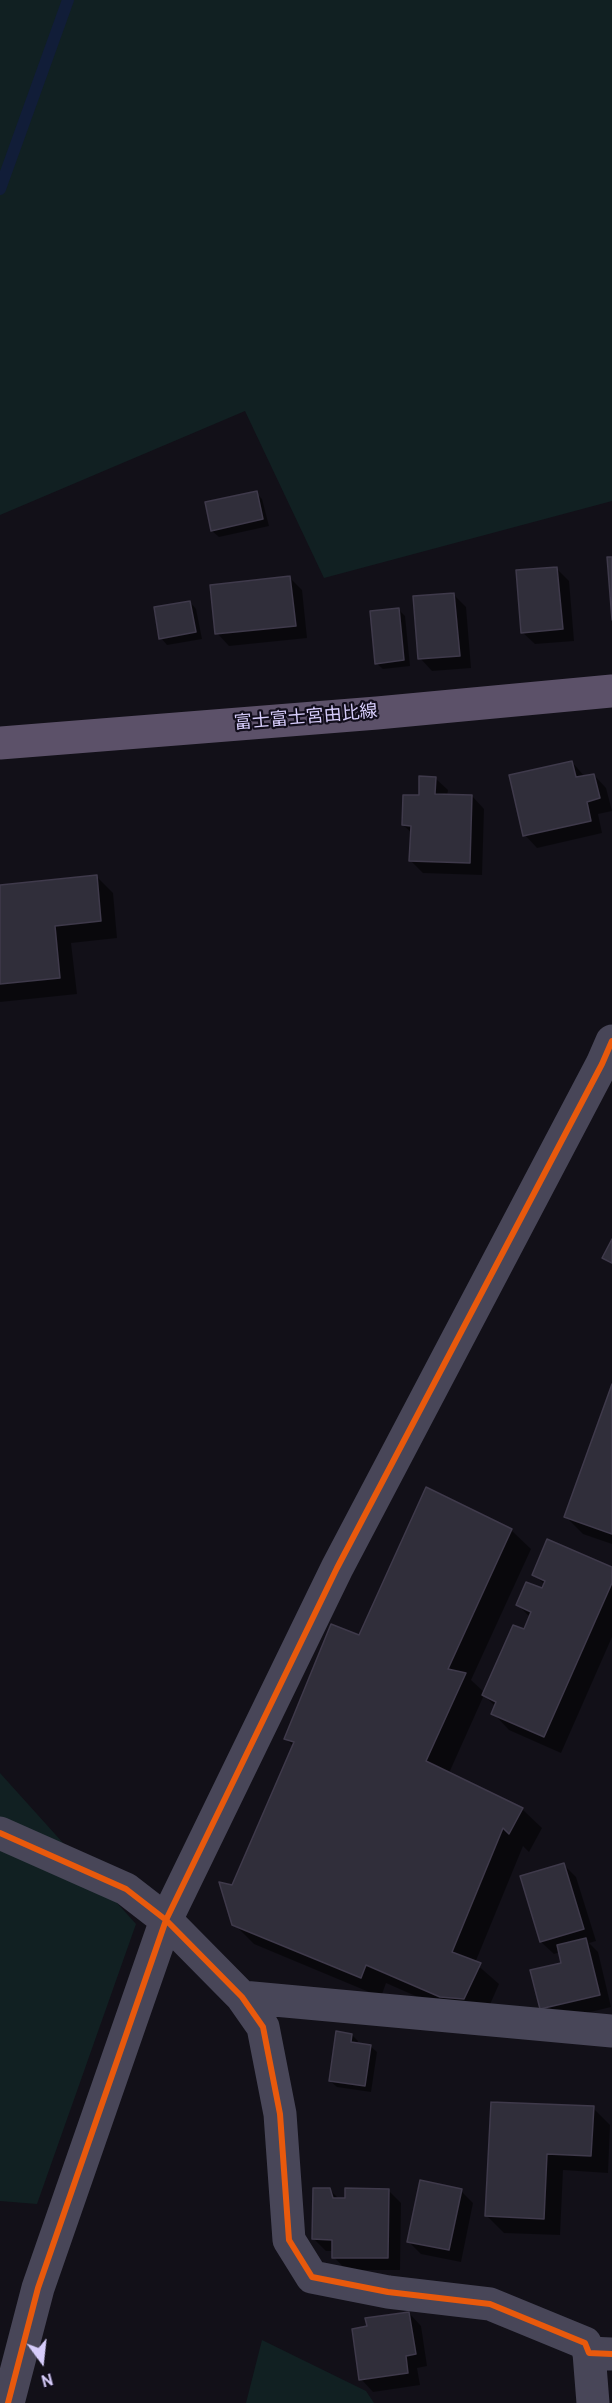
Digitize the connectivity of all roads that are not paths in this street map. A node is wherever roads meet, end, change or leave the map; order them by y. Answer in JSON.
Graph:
{"nodes":[{"id":1,"x":612,"y":691,"type":"edge"},
{"id":2,"x":0,"y":743,"type":"edge"},
{"id":3,"x":612,"y":1041,"type":"edge"},
{"id":4,"x":0,"y":1833,"type":"edge"},
{"id":5,"x":166,"y":1920,"type":"junction"},
{"id":6,"x":242,"y":1997,"type":"junction"},
{"id":7,"x":612,"y":2031,"type":"edge"},
{"id":8,"x":600,"y":2354,"type":"edge"},
{"id":9,"x":8,"y":2403,"type":"edge"},
{"id":10,"x":593,"y":2403,"type":"edge"}],
"edges":[{"from":1,"to":2,"type":"main road","name":"富士富士宮由比線"},
{"from":3,"to":5,"type":"street"},
{"from":4,"to":5,"type":"street"},
{"from":5,"to":6,"type":"street"},
{"from":5,"to":9,"type":"street"},
{"from":6,"to":7,"type":"street"},
{"from":6,"to":8,"type":"street"},
{"from":8,"to":10,"type":"street"}]}
